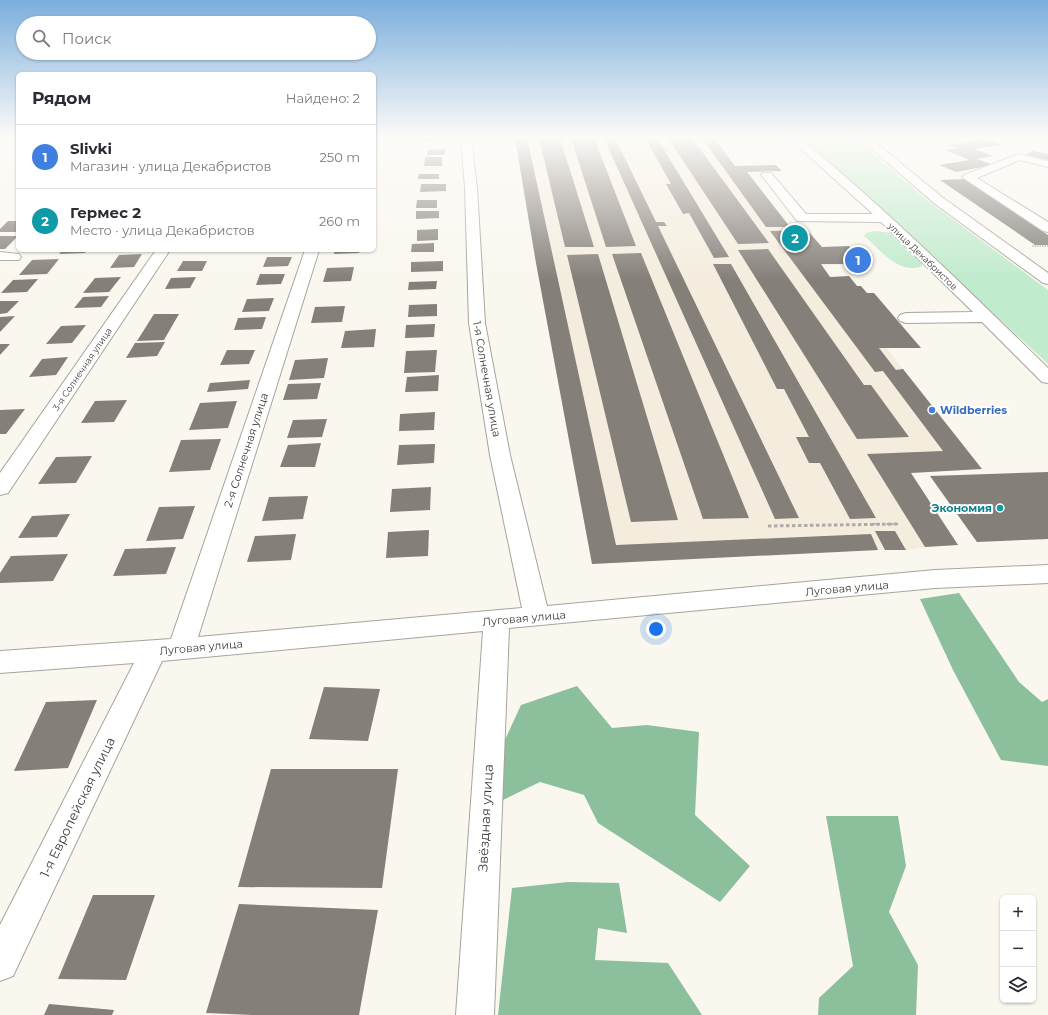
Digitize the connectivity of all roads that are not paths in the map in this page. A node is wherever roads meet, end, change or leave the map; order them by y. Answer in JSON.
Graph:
{"nodes":[{"id":1,"x":471,"y":185,"type":"edge"},
{"id":2,"x":775,"y":185,"type":"edge"},
{"id":3,"x":848,"y":185,"type":"edge"},
{"id":4,"x":921,"y":185,"type":"edge"},
{"id":5,"x":981,"y":185,"type":"edge"},
{"id":6,"x":884,"y":218,"type":"junction"},
{"id":7,"x":1048,"y":228,"type":"edge"},
{"id":8,"x":162,"y":252,"type":"edge"},
{"id":9,"x":311,"y":252,"type":"edge"},
{"id":10,"x":1048,"y":280,"type":"edge"},
{"id":11,"x":986,"y":317,"type":"junction"},
{"id":12,"x":906,"y":318,"type":"dead end"},
{"id":13,"x":1048,"y":378,"type":"edge"},
{"id":14,"x":0,"y":488,"type":"edge"},
{"id":15,"x":1048,"y":574,"type":"edge"},
{"id":16,"x":537,"y":617,"type":"junction"},
{"id":17,"x":496,"y":621,"type":"junction"},
{"id":18,"x":167,"y":650,"type":"junction"},
{"id":19,"x":0,"y":662,"type":"edge"},
{"id":20,"x":0,"y":963,"type":"edge"},
{"id":21,"x":475,"y":1015,"type":"edge"}],
"edges":[{"from":1,"to":16,"type":"street","name":"1-я Солнечная улица"},
{"from":2,"to":6,"type":"street"},
{"from":3,"to":6,"type":"street","name":"улица Декабристов"},
{"from":4,"to":10,"type":"street"},
{"from":5,"to":7,"type":"street"},
{"from":6,"to":11,"type":"street","name":"улица Декабристов"},
{"from":8,"to":14,"type":"street","name":"3-я Солнечная улица"},
{"from":9,"to":18,"type":"street","name":"2-я Солнечная улица"},
{"from":11,"to":12,"type":"street"},
{"from":11,"to":13,"type":"street","name":"улица Декабристов"},
{"from":15,"to":16,"type":"street","name":"Луговая улица"},
{"from":16,"to":17,"type":"street","name":"Луговая улица"},
{"from":17,"to":18,"type":"street","name":"Луговая улица"},
{"from":17,"to":21,"type":"street","name":"Звёздная улица"},
{"from":18,"to":19,"type":"street","name":"Луговая улица"},
{"from":18,"to":20,"type":"street","name":"1-я Европейская улица"}]}
